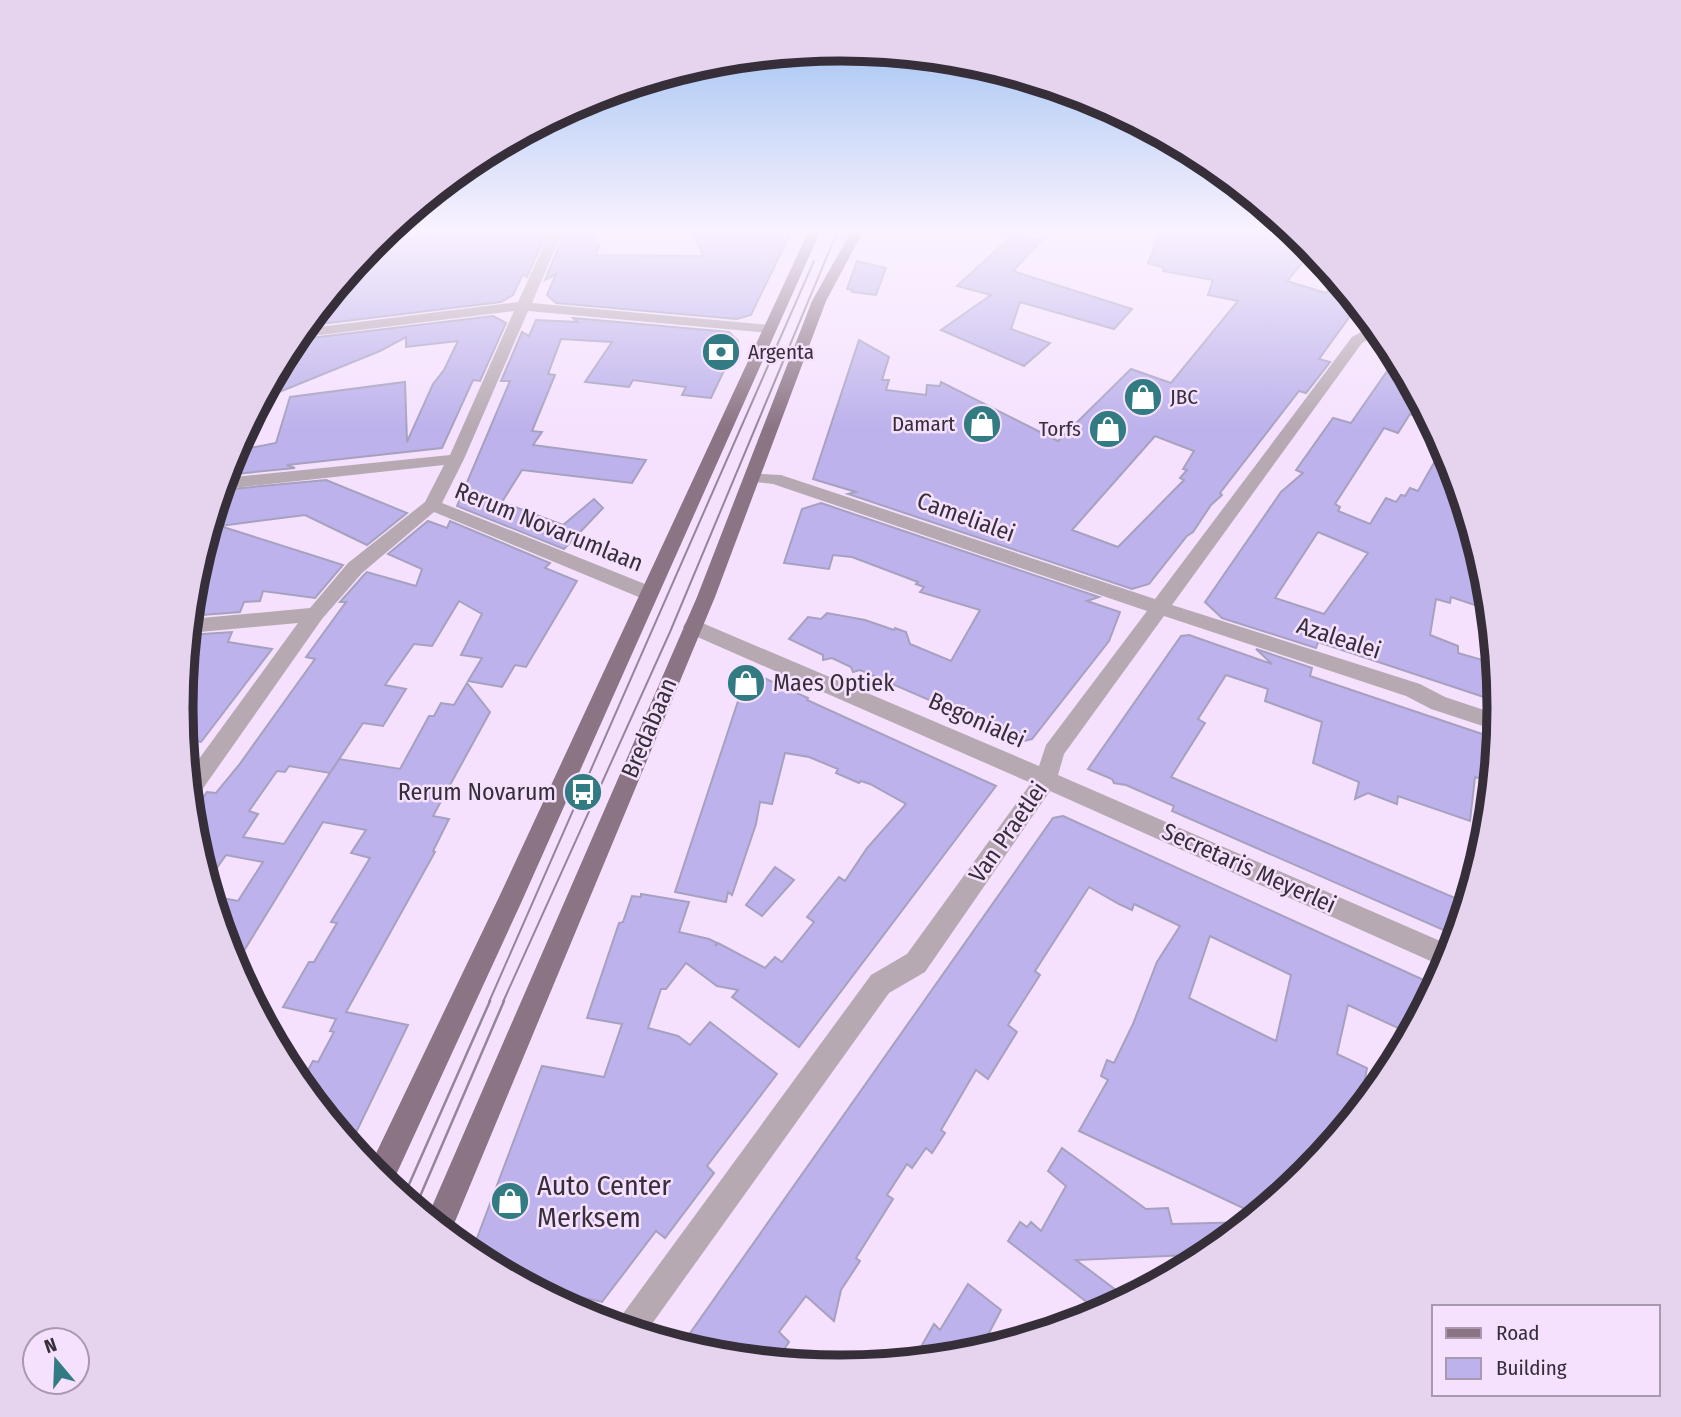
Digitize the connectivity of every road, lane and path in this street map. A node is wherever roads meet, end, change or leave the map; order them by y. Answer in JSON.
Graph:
{"nodes":[{"id":1,"x":527,"y":296,"type":"edge"},
{"id":2,"x":785,"y":296,"type":"edge"},
{"id":3,"x":822,"y":296,"type":"edge"},
{"id":4,"x":523,"y":306,"type":"junction"},
{"id":5,"x":770,"y":329,"type":"junction"},
{"id":6,"x":314,"y":332,"type":"edge"},
{"id":7,"x":1368,"y":334,"type":"edge"},
{"id":8,"x":456,"y":459,"type":"junction"},
{"id":9,"x":753,"y":477,"type":"junction"},
{"id":10,"x":235,"y":483,"type":"edge"},
{"id":11,"x":432,"y":505,"type":"junction"},
{"id":12,"x":648,"y":593,"type":"junction"},
{"id":13,"x":1160,"y":608,"type":"junction"},
{"id":14,"x":315,"y":614,"type":"junction"},
{"id":15,"x":199,"y":625,"type":"edge"},
{"id":16,"x":692,"y":627,"type":"junction"},
{"id":17,"x":1487,"y":719,"type":"edge"},
{"id":18,"x":198,"y":778,"type":"edge"},
{"id":19,"x":1046,"y":779,"type":"junction"},
{"id":20,"x":1439,"y":953,"type":"edge"},
{"id":21,"x":384,"y":1167,"type":"edge"},
{"id":22,"x":442,"y":1218,"type":"edge"},
{"id":23,"x":634,"y":1322,"type":"edge"}],
"edges":[{"from":1,"to":4,"type":"street"},
{"from":2,"to":5,"type":"main road"},
{"from":3,"to":9,"type":"main road","name":"Bredabaan"},
{"from":4,"to":5,"type":"street"},
{"from":4,"to":6,"type":"street"},
{"from":4,"to":8,"type":"street"},
{"from":5,"to":12,"type":"main road"},
{"from":7,"to":13,"type":"street","name":"Van Praetlei"},
{"from":8,"to":10,"type":"street","name":"Rerum Novarumlaan"},
{"from":8,"to":11,"type":"street"},
{"from":9,"to":13,"type":"street","name":"Camelialei"},
{"from":9,"to":16,"type":"main road","name":"Bredabaan"},
{"from":11,"to":12,"type":"street","name":"Rerum Novarumlaan"},
{"from":11,"to":14,"type":"street"},
{"from":12,"to":21,"type":"main road"},
{"from":13,"to":17,"type":"street","name":"Azalealei"},
{"from":13,"to":19,"type":"street","name":"Van Praetlei"},
{"from":14,"to":15,"type":"street"},
{"from":14,"to":18,"type":"street"},
{"from":16,"to":19,"type":"street","name":"Begonialei"},
{"from":16,"to":22,"type":"main road","name":"Bredabaan"},
{"from":19,"to":20,"type":"street","name":"Secretaris Meyerlei"},
{"from":19,"to":23,"type":"street","name":"Van Praetlei"}]}
